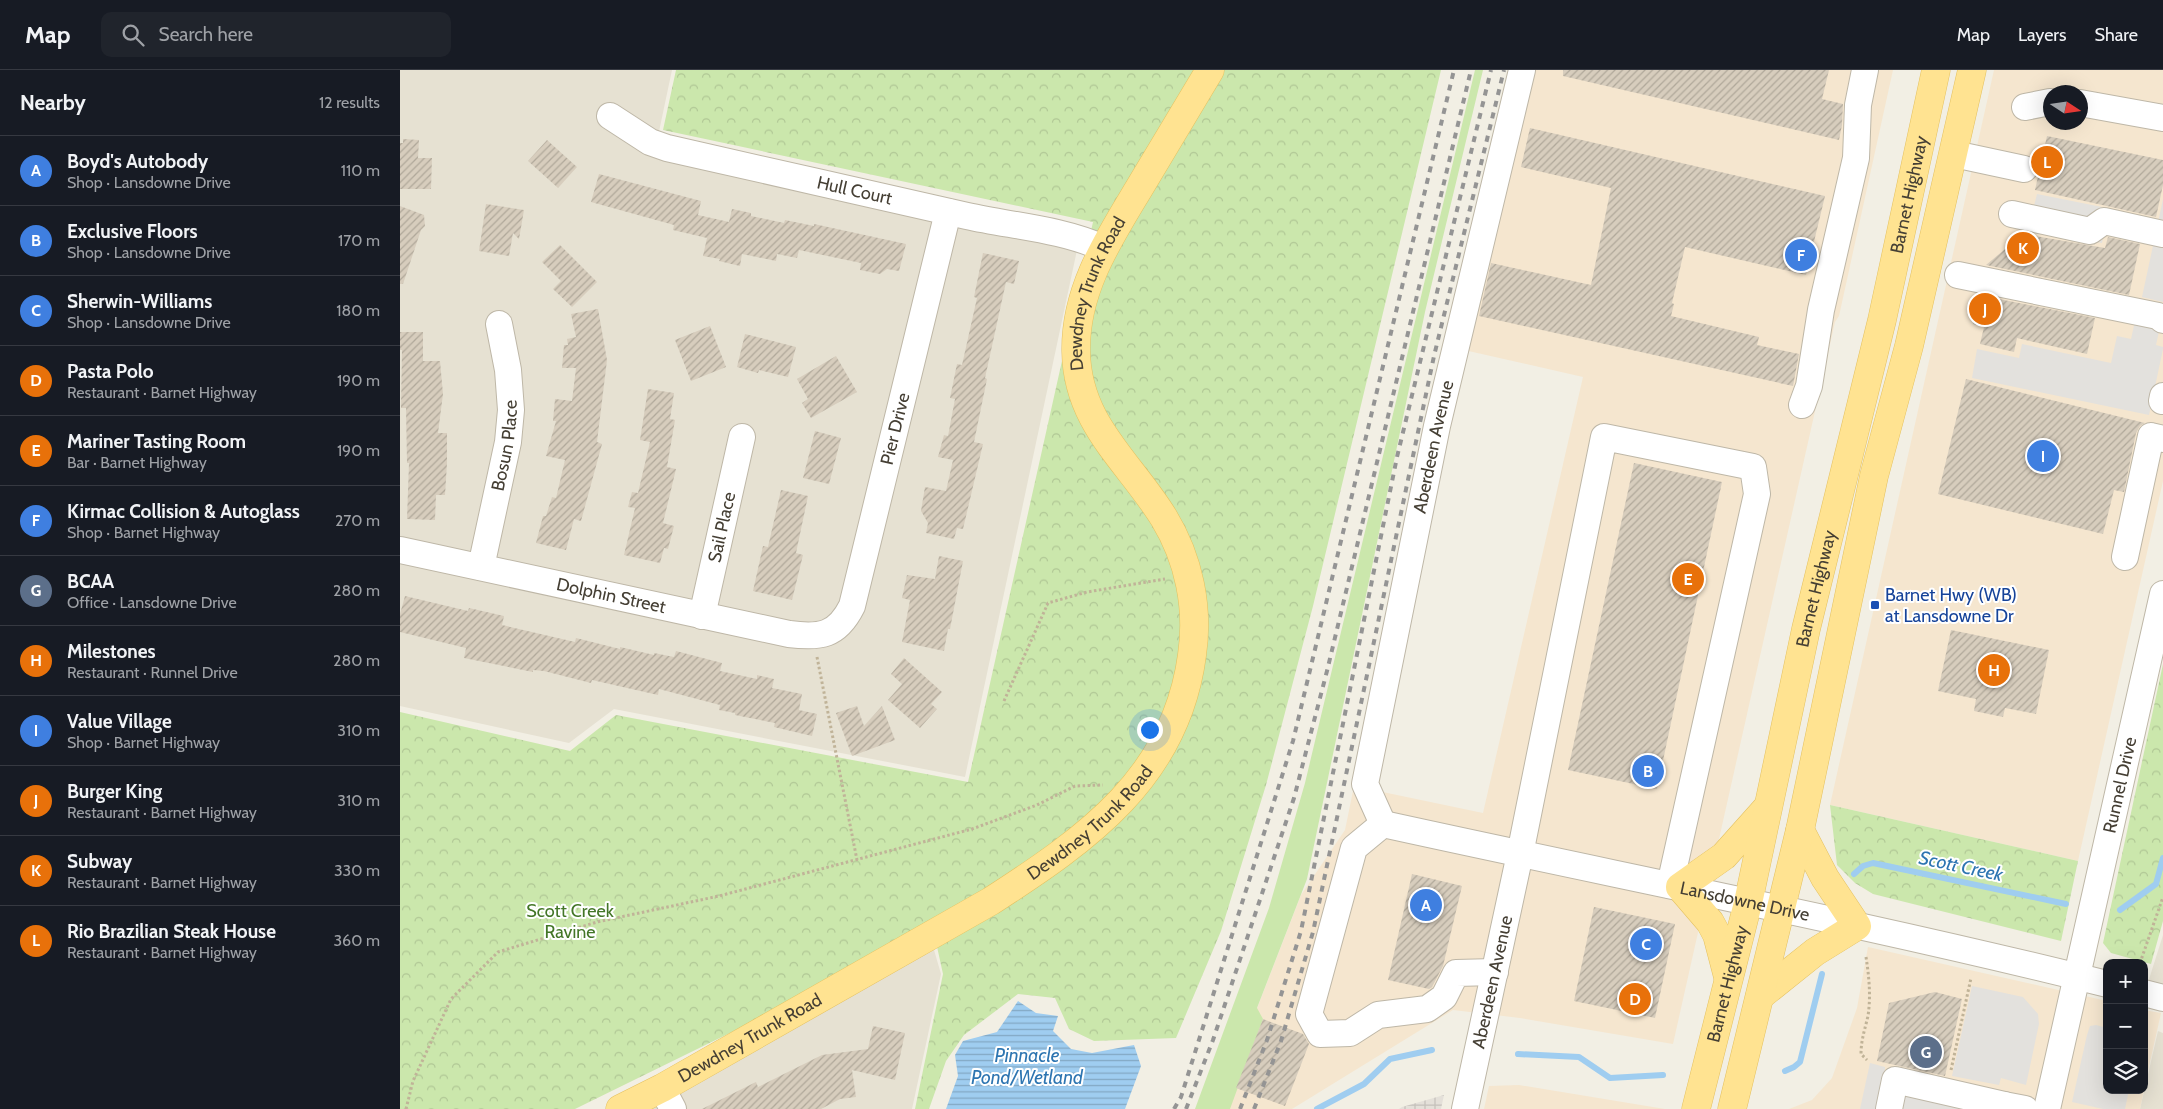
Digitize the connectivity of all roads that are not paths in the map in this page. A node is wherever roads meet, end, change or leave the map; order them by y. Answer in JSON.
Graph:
{"nodes":[{"id":1,"x":1210,"y":70,"type":"edge"},
{"id":2,"x":1522,"y":70,"type":"edge"},
{"id":3,"x":1865,"y":70,"type":"edge"},
{"id":4,"x":1936,"y":70,"type":"edge"},
{"id":5,"x":1972,"y":70,"type":"edge"},
{"id":6,"x":2088,"y":104,"type":"edge"},
{"id":7,"x":610,"y":116,"type":"dead end"},
{"id":8,"x":2163,"y":118,"type":"edge"},
{"id":9,"x":1954,"y":154,"type":"junction"},
{"id":10,"x":2024,"y":169,"type":"dead end"},
{"id":11,"x":948,"y":212,"type":"junction"},
{"id":12,"x":2012,"y":214,"type":"dead end"},
{"id":13,"x":2163,"y":234,"type":"edge"},
{"id":14,"x":1103,"y":248,"type":"junction"},
{"id":15,"x":1958,"y":275,"type":"dead end"},
{"id":16,"x":2163,"y":320,"type":"edge"},
{"id":17,"x":499,"y":324,"type":"dead end"},
{"id":18,"x":1802,"y":405,"type":"dead end"},
{"id":19,"x":742,"y":437,"type":"dead end"},
{"id":20,"x":2163,"y":439,"type":"edge"},
{"id":21,"x":400,"y":550,"type":"edge"},
{"id":22,"x":2125,"y":557,"type":"dead end"},
{"id":23,"x":480,"y":568,"type":"junction"},
{"id":24,"x":2163,"y":594,"type":"edge"},
{"id":25,"x":702,"y":616,"type":"junction"},
{"id":26,"x":820,"y":644,"type":"joint"},
{"id":27,"x":1768,"y":808,"type":"junction"},
{"id":28,"x":1383,"y":824,"type":"junction"},
{"id":29,"x":1800,"y":830,"type":"junction"},
{"id":30,"x":1520,"y":854,"type":"junction"},
{"id":31,"x":1675,"y":886,"type":"junction"},
{"id":32,"x":1748,"y":903,"type":"junction"},
{"id":33,"x":1780,"y":909,"type":"junction"},
{"id":34,"x":1857,"y":926,"type":"junction"},
{"id":35,"x":1495,"y":972,"type":"junction"},
{"id":36,"x":2077,"y":976,"type":"junction"},
{"id":37,"x":1729,"y":978,"type":"junction"},
{"id":38,"x":2103,"y":983,"type":"edge"},
{"id":39,"x":2148,"y":994,"type":"edge"},
{"id":40,"x":1760,"y":996,"type":"junction"},
{"id":41,"x":2163,"y":998,"type":"edge"},
{"id":42,"x":667,"y":1099,"type":"edge"},
{"id":43,"x":2011,"y":1108,"type":"edge"},
{"id":44,"x":620,"y":1109,"type":"edge"},
{"id":45,"x":1465,"y":1109,"type":"edge"},
{"id":46,"x":1696,"y":1109,"type":"edge"},
{"id":47,"x":1732,"y":1109,"type":"edge"},
{"id":48,"x":1889,"y":1109,"type":"edge"},
{"id":49,"x":2047,"y":1109,"type":"edge"}],
"edges":[{"from":1,"to":14,"type":"main road","name":"Dewdney Trunk Road"},
{"from":2,"to":28,"type":"street","name":"Aberdeen Avenue"},
{"from":3,"to":18,"type":"street"},
{"from":4,"to":27,"type":"main road","name":"Barnet Highway"},
{"from":5,"to":9,"type":"main road","name":"Barnet Highway"},
{"from":6,"to":8,"type":"street"},
{"from":7,"to":11,"type":"street","name":"Hull Court"},
{"from":9,"to":10,"type":"street"},
{"from":9,"to":29,"type":"main road","name":"Barnet Highway"},
{"from":11,"to":14,"type":"street","name":"Hull Court"},
{"from":11,"to":26,"type":"street","name":"Pier Drive"},
{"from":12,"to":13,"type":"street"},
{"from":14,"to":42,"type":"main road","name":"Dewdney Trunk Road"},
{"from":15,"to":16,"type":"street"},
{"from":17,"to":23,"type":"street","name":"Bosun Place"},
{"from":19,"to":25,"type":"street","name":"Sail Place"},
{"from":20,"to":22,"type":"street"},
{"from":21,"to":23,"type":"street","name":"Dolphin Street"},
{"from":23,"to":25,"type":"street","name":"Dolphin Street"},
{"from":24,"to":36,"type":"street","name":"Runnel Drive"},
{"from":25,"to":26,"type":"street","name":"Dolphin Street"},
{"from":27,"to":31,"type":"main road"},
{"from":27,"to":32,"type":"main road","name":"Barnet Highway"},
{"from":28,"to":30,"type":"street","name":"Lansdowne Drive"},
{"from":28,"to":35,"type":"street"},
{"from":29,"to":33,"type":"main road","name":"Barnet Highway"},
{"from":29,"to":34,"type":"main road"},
{"from":30,"to":31,"type":"street","name":"Lansdowne Drive"},
{"from":30,"to":31,"type":"street","name":"Aberdeen Avenue"},
{"from":30,"to":35,"type":"street","name":"Aberdeen Avenue"},
{"from":31,"to":32,"type":"street","name":"Lansdowne Drive"},
{"from":31,"to":37,"type":"main road"},
{"from":32,"to":33,"type":"street","name":"Lansdowne Drive"},
{"from":32,"to":37,"type":"main road","name":"Barnet Highway"},
{"from":33,"to":34,"type":"street","name":"Lansdowne Drive"},
{"from":33,"to":40,"type":"main road","name":"Barnet Highway"},
{"from":34,"to":36,"type":"street","name":"Lansdowne Drive"},
{"from":34,"to":40,"type":"main road"},
{"from":35,"to":45,"type":"street","name":"Aberdeen Avenue"},
{"from":36,"to":38,"type":"street","name":"Lansdowne Drive"},
{"from":36,"to":49,"type":"street","name":"Runnel Drive"},
{"from":37,"to":46,"type":"main road","name":"Barnet Highway"},
{"from":39,"to":41,"type":"street"},
{"from":40,"to":47,"type":"main road","name":"Barnet Highway"},
{"from":42,"to":44,"type":"main road","name":"Dewdney Trunk Road"},
{"from":43,"to":48,"type":"street"}]}
